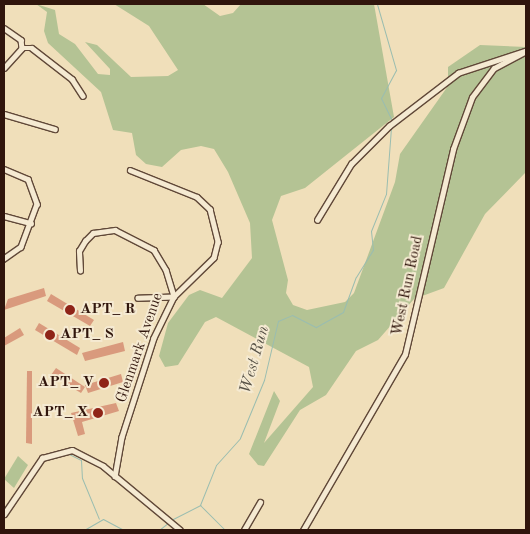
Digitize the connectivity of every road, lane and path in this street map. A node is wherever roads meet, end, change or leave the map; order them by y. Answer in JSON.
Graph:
{"nodes":[{"id":1,"x":4,"y":28,"type":"edge"},
{"id":2,"x":22,"y":48,"type":"junction"},
{"id":3,"x":526,"y":51,"type":"edge"},
{"id":4,"x":4,"y":68,"type":"edge"},
{"id":5,"x":82,"y":96,"type":"dead end"},
{"id":6,"x":4,"y":114,"type":"edge"},
{"id":7,"x":55,"y":129,"type":"dead end"},
{"id":8,"x":4,"y":169,"type":"edge"},
{"id":9,"x":130,"y":170,"type":"dead end"},
{"id":10,"x":4,"y":216,"type":"edge"},
{"id":11,"x":317,"y":220,"type":"dead end"},
{"id":12,"x":30,"y":223,"type":"junction"},
{"id":13,"x":4,"y":259,"type":"edge"},
{"id":14,"x":80,"y":271,"type":"dead end"},
{"id":15,"x":174,"y":296,"type":"junction"},
{"id":16,"x":138,"y":298,"type":"dead end"},
{"id":17,"x":114,"y":476,"type":"junction"},
{"id":18,"x":260,"y":502,"type":"dead end"},
{"id":19,"x":4,"y":514,"type":"edge"},
{"id":20,"x":179,"y":528,"type":"edge"},
{"id":21,"x":244,"y":530,"type":"edge"},
{"id":22,"x":303,"y":530,"type":"edge"}],
"edges":[{"from":1,"to":2,"type":"street"},
{"from":2,"to":4,"type":"street"},
{"from":2,"to":5,"type":"street"},
{"from":3,"to":11,"type":"street"},
{"from":3,"to":22,"type":"street","name":"West Run Road"},
{"from":6,"to":7,"type":"street"},
{"from":8,"to":12,"type":"street"},
{"from":9,"to":15,"type":"street"},
{"from":10,"to":12,"type":"street"},
{"from":12,"to":13,"type":"street"},
{"from":14,"to":15,"type":"street","name":"Glenmark Avenue"},
{"from":15,"to":16,"type":"street"},
{"from":15,"to":17,"type":"street","name":"Glenmark Avenue"},
{"from":17,"to":19,"type":"street"},
{"from":17,"to":20,"type":"street"},
{"from":18,"to":21,"type":"street"}]}
